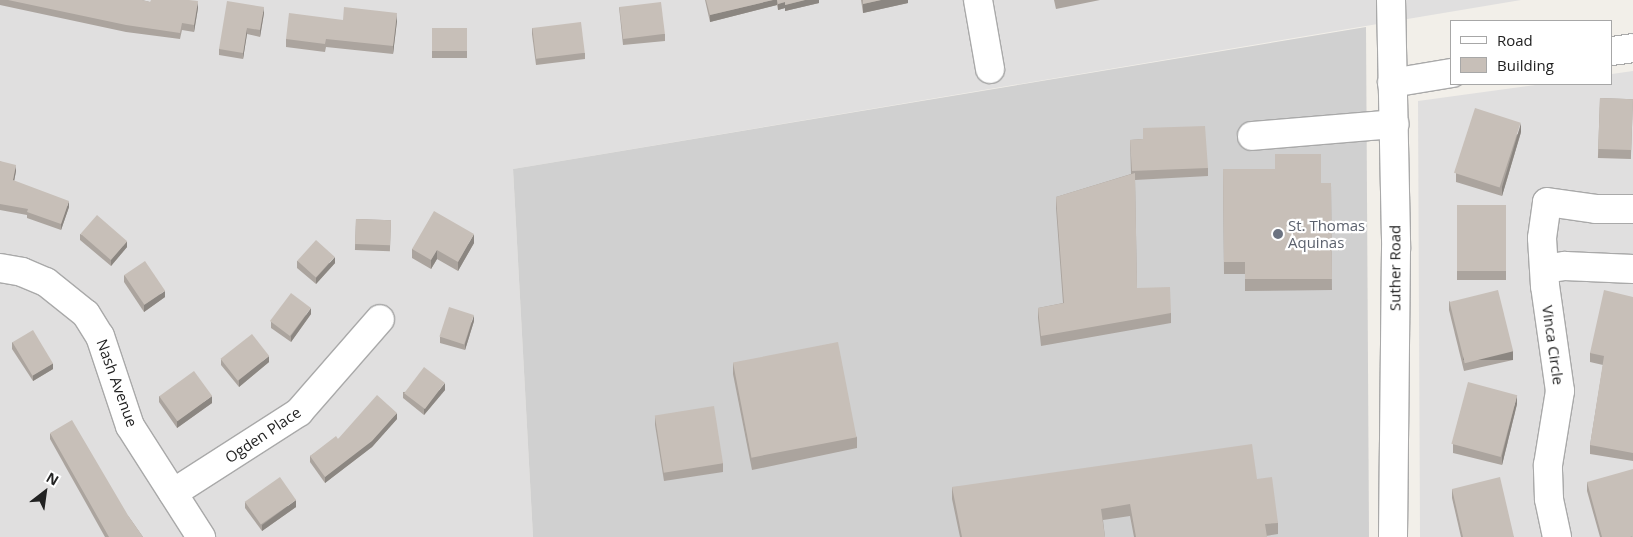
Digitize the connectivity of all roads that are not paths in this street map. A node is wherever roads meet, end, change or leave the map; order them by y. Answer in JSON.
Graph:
{"nodes":[{"id":1,"x":978,"y":0,"type":"edge"},
{"id":2,"x":1391,"y":0,"type":"edge"},
{"id":3,"x":1633,"y":48,"type":"edge"},
{"id":4,"x":1613,"y":51,"type":"edge"},
{"id":5,"x":990,"y":69,"type":"dead end"},
{"id":6,"x":1450,"y":74,"type":"edge"},
{"id":7,"x":1392,"y":83,"type":"junction"},
{"id":8,"x":1394,"y":124,"type":"junction"},
{"id":9,"x":1252,"y":136,"type":"dead end"},
{"id":10,"x":1633,"y":209,"type":"edge"},
{"id":11,"x":0,"y":268,"type":"edge"},
{"id":12,"x":1545,"y":269,"type":"junction"},
{"id":13,"x":1633,"y":269,"type":"edge"},
{"id":14,"x":380,"y":319,"type":"dead end"},
{"id":15,"x":173,"y":493,"type":"junction"},
{"id":16,"x":201,"y":537,"type":"edge"},
{"id":17,"x":1393,"y":537,"type":"edge"},
{"id":18,"x":1556,"y":537,"type":"edge"}],
"edges":[{"from":1,"to":5,"type":"street"},
{"from":2,"to":7,"type":"street","name":"Suther Road"},
{"from":3,"to":4,"type":"street"},
{"from":6,"to":7,"type":"street"},
{"from":7,"to":8,"type":"street","name":"Suther Road"},
{"from":8,"to":9,"type":"street"},
{"from":8,"to":17,"type":"street","name":"Suther Road"},
{"from":10,"to":12,"type":"street","name":"Vinca Circle"},
{"from":11,"to":15,"type":"street","name":"Nash Avenue"},
{"from":12,"to":13,"type":"street"},
{"from":12,"to":18,"type":"street","name":"Vinca Circle"},
{"from":14,"to":15,"type":"street","name":"Ogden Place"},
{"from":15,"to":16,"type":"street","name":"Nash Avenue"}]}
